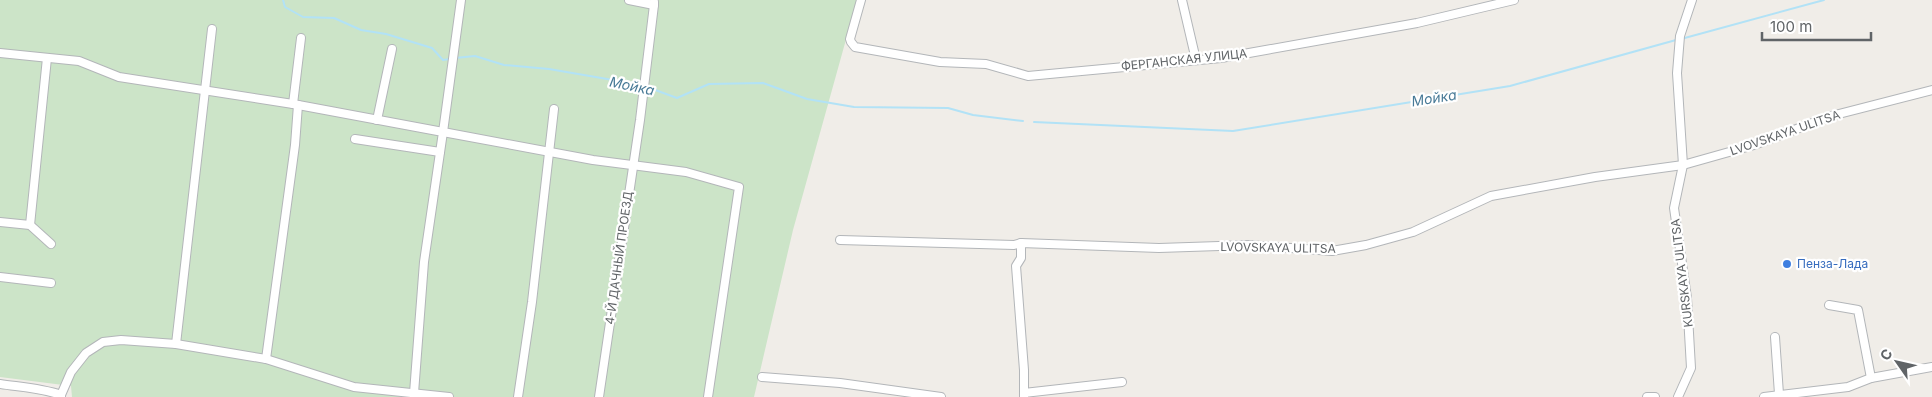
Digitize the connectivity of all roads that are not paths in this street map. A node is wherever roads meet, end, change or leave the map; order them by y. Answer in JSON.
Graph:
{"nodes":[{"id":1,"x":460,"y":0,"type":"edge"},
{"id":2,"x":629,"y":0,"type":"edge"},
{"id":3,"x":861,"y":0,"type":"edge"},
{"id":4,"x":1182,"y":0,"type":"edge"},
{"id":5,"x":1514,"y":0,"type":"edge"},
{"id":6,"x":1692,"y":0,"type":"edge"},
{"id":7,"x":654,"y":2,"type":"edge"},
{"id":8,"x":212,"y":29,"type":"dead end"},
{"id":9,"x":300,"y":38,"type":"dead end"},
{"id":10,"x":392,"y":49,"type":"dead end"},
{"id":11,"x":0,"y":53,"type":"edge"},
{"id":12,"x":47,"y":58,"type":"junction"},
{"id":13,"x":1196,"y":60,"type":"junction"},
{"id":14,"x":1932,"y":90,"type":"edge"},
{"id":15,"x":205,"y":91,"type":"junction"},
{"id":16,"x":296,"y":105,"type":"junction"},
{"id":17,"x":554,"y":108,"type":"dead end"},
{"id":18,"x":377,"y":120,"type":"junction"},
{"id":19,"x":443,"y":132,"type":"junction"},
{"id":20,"x":355,"y":139,"type":"dead end"},
{"id":21,"x":440,"y":152,"type":"junction"},
{"id":22,"x":549,"y":153,"type":"junction"},
{"id":23,"x":632,"y":165,"type":"junction"},
{"id":24,"x":1683,"y":165,"type":"junction"},
{"id":25,"x":0,"y":222,"type":"edge"},
{"id":26,"x":30,"y":225,"type":"junction"},
{"id":27,"x":840,"y":240,"type":"dead end"},
{"id":28,"x":1021,"y":243,"type":"junction"},
{"id":29,"x":51,"y":244,"type":"dead end"},
{"id":30,"x":0,"y":277,"type":"edge"},
{"id":31,"x":51,"y":283,"type":"dead end"},
{"id":32,"x":1828,"y":305,"type":"dead end"},
{"id":33,"x":1775,"y":337,"type":"dead end"},
{"id":34,"x":176,"y":344,"type":"junction"},
{"id":35,"x":266,"y":358,"type":"junction"},
{"id":36,"x":1932,"y":367,"type":"edge"},
{"id":37,"x":762,"y":377,"type":"dead end"},
{"id":38,"x":1871,"y":378,"type":"junction"},
{"id":39,"x":1122,"y":382,"type":"dead end"},
{"id":40,"x":0,"y":384,"type":"edge"},
{"id":41,"x":414,"y":393,"type":"junction"},
{"id":42,"x":1779,"y":394,"type":"junction"},
{"id":43,"x":1024,"y":395,"type":"edge"},
{"id":44,"x":61,"y":396,"type":"edge"},
{"id":45,"x":449,"y":397,"type":"edge"},
{"id":46,"x":518,"y":397,"type":"edge"},
{"id":47,"x":598,"y":397,"type":"edge"},
{"id":48,"x":708,"y":397,"type":"edge"},
{"id":49,"x":941,"y":397,"type":"edge"},
{"id":50,"x":1647,"y":397,"type":"edge"},
{"id":51,"x":1655,"y":397,"type":"edge"},
{"id":52,"x":1678,"y":397,"type":"edge"},
{"id":53,"x":1764,"y":397,"type":"edge"}],
"edges":[{"from":1,"to":19,"type":"street"},
{"from":2,"to":7,"type":"street"},
{"from":3,"to":13,"type":"street","name":"ФЕРГАНСКАЯ УЛИЦА"},
{"from":4,"to":13,"type":"street"},
{"from":5,"to":13,"type":"street","name":"ФЕРГАНСКАЯ УЛИЦА"},
{"from":6,"to":24,"type":"street","name":"KURSKAYA ULITSA"},
{"from":7,"to":23,"type":"street","name":"4-Й ДАЧНЫЙ ПРОЕЗД"},
{"from":8,"to":15,"type":"street"},
{"from":9,"to":16,"type":"street"},
{"from":10,"to":18,"type":"street"},
{"from":11,"to":12,"type":"street"},
{"from":12,"to":15,"type":"street"},
{"from":12,"to":26,"type":"street"},
{"from":14,"to":24,"type":"street","name":"LVOVSKAYA ULITSA"},
{"from":15,"to":16,"type":"street"},
{"from":15,"to":34,"type":"street"},
{"from":16,"to":18,"type":"street"},
{"from":16,"to":35,"type":"street"},
{"from":17,"to":22,"type":"street"},
{"from":18,"to":19,"type":"street"},
{"from":19,"to":21,"type":"street"},
{"from":19,"to":22,"type":"street"},
{"from":20,"to":21,"type":"street"},
{"from":21,"to":41,"type":"street"},
{"from":22,"to":23,"type":"street"},
{"from":22,"to":46,"type":"street"},
{"from":23,"to":47,"type":"street","name":"4-Й ДАЧНЫЙ ПРОЕЗД"},
{"from":23,"to":48,"type":"street"},
{"from":24,"to":28,"type":"street","name":"LVOVSKAYA ULITSA"},
{"from":24,"to":52,"type":"street","name":"KURSKAYA ULITSA"},
{"from":25,"to":26,"type":"street"},
{"from":26,"to":29,"type":"street"},
{"from":27,"to":28,"type":"street","name":"LVOVSKAYA ULITSA"},
{"from":28,"to":43,"type":"street"},
{"from":30,"to":31,"type":"street"},
{"from":32,"to":38,"type":"street"},
{"from":33,"to":42,"type":"street"},
{"from":34,"to":35,"type":"street"},
{"from":34,"to":44,"type":"street"},
{"from":35,"to":41,"type":"street"},
{"from":36,"to":38,"type":"street"},
{"from":37,"to":49,"type":"street"},
{"from":38,"to":42,"type":"street"},
{"from":39,"to":43,"type":"street"},
{"from":40,"to":44,"type":"street"},
{"from":41,"to":45,"type":"street"},
{"from":42,"to":53,"type":"street"},
{"from":50,"to":51,"type":"street"}]}
